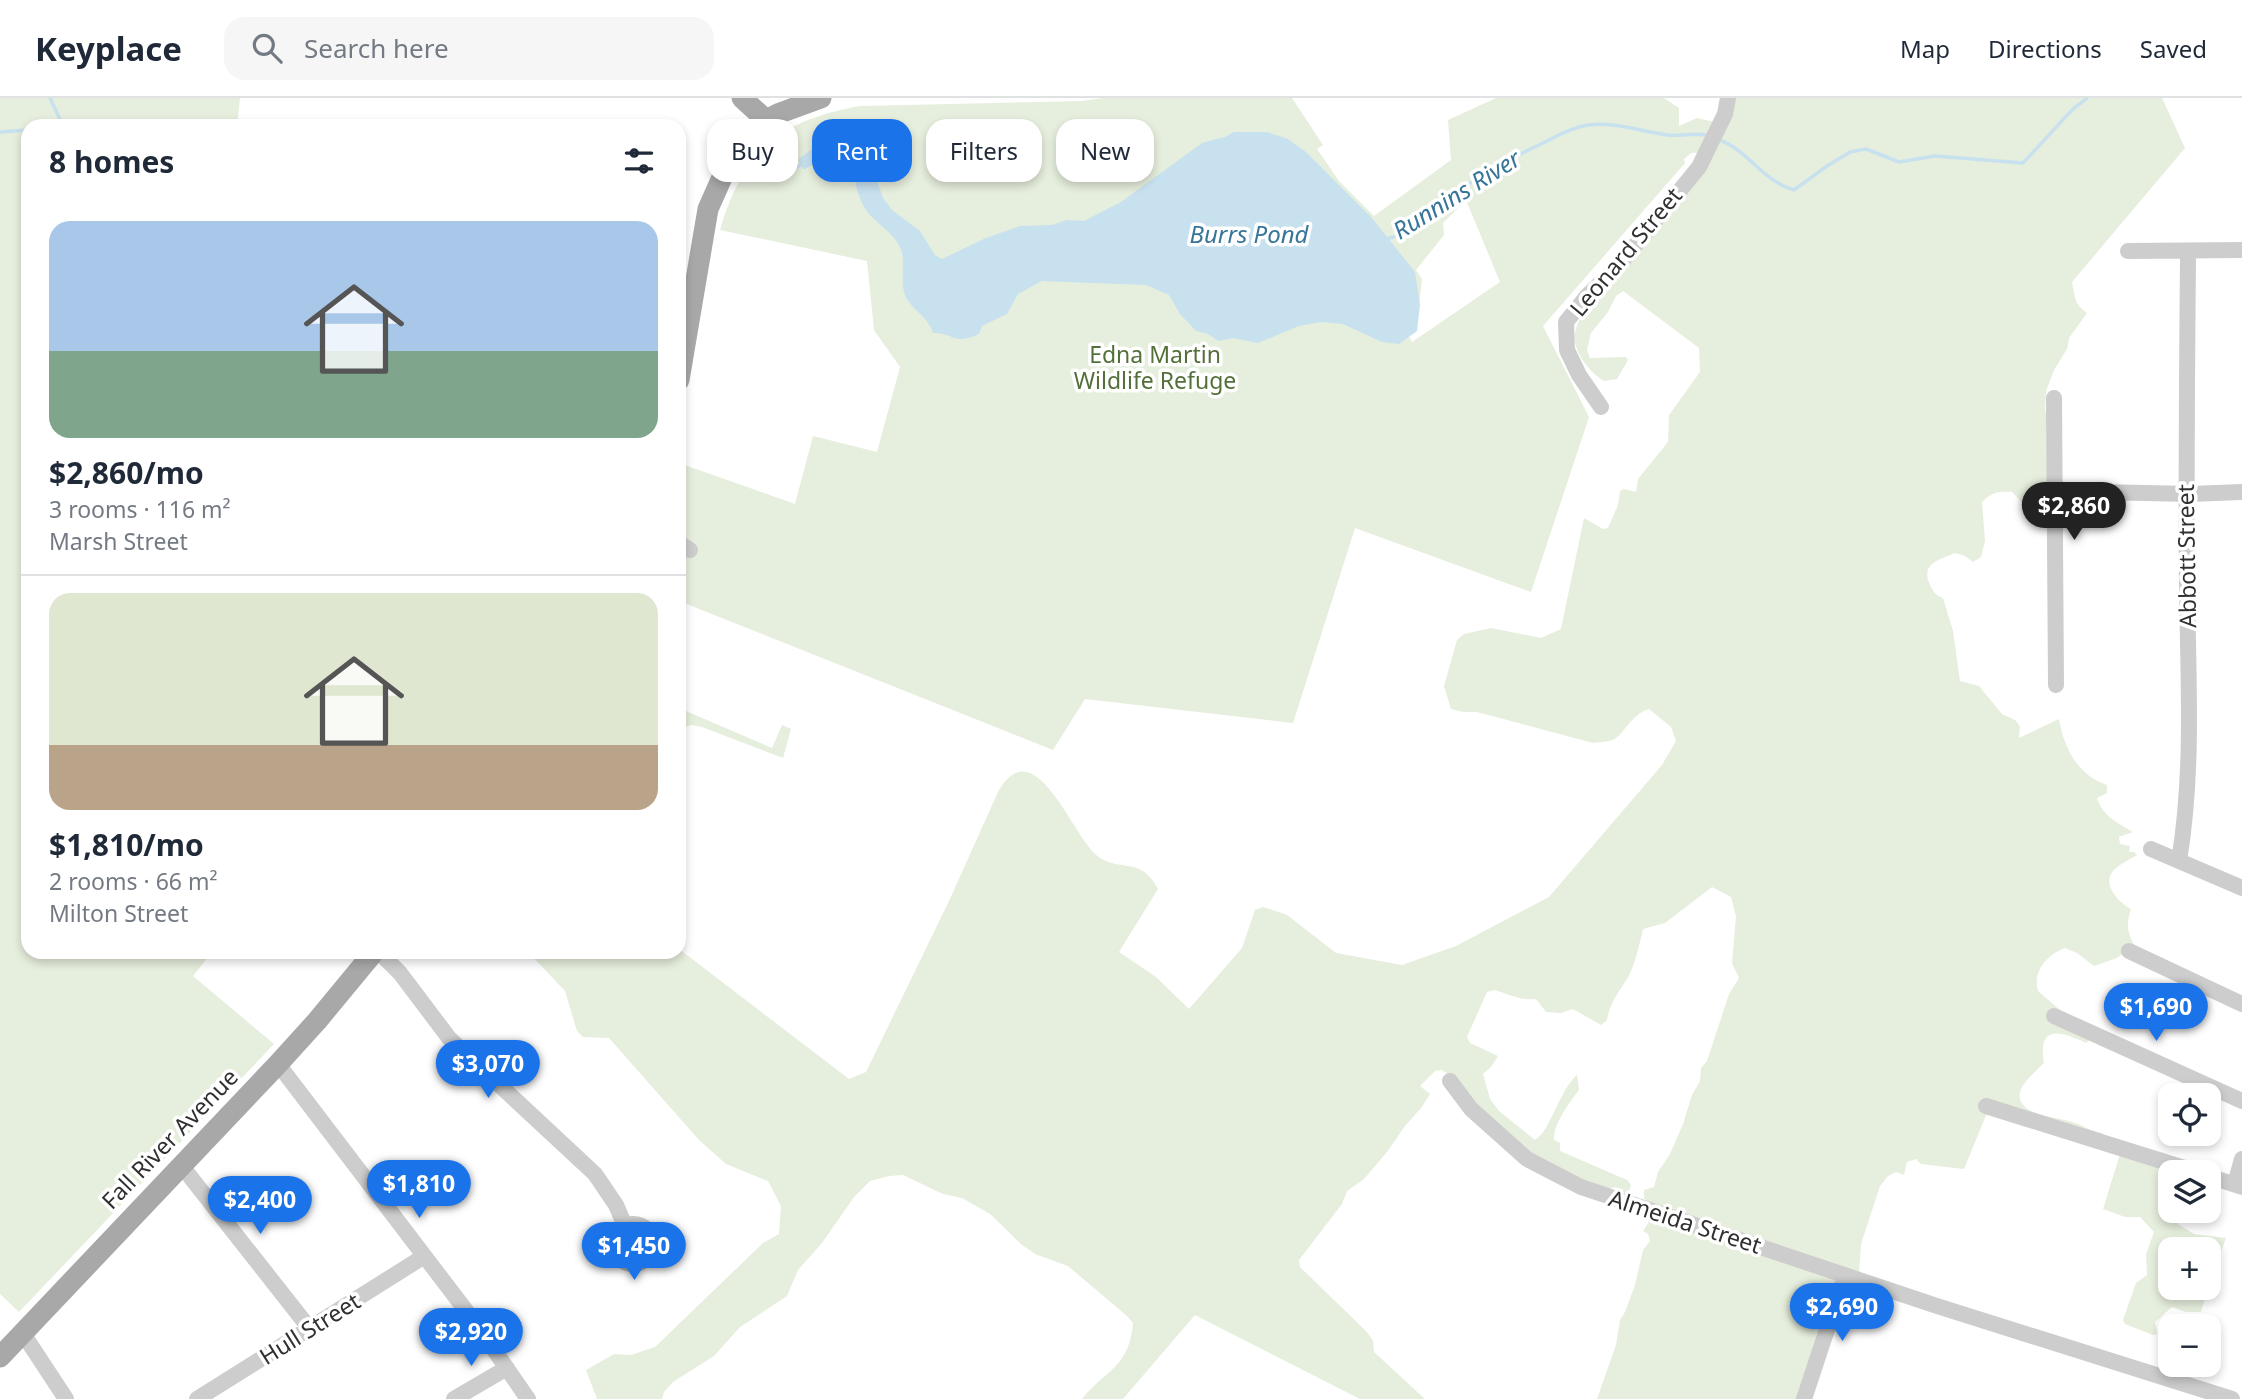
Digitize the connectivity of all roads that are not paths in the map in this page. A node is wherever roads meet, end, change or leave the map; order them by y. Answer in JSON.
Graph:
{"nodes":[{"id":1,"x":742,"y":98,"type":"edge"},
{"id":2,"x":821,"y":98,"type":"edge"},
{"id":3,"x":1728,"y":98,"type":"edge"},
{"id":4,"x":765,"y":119,"type":"edge"},
{"id":5,"x":768,"y":119,"type":"edge"},
{"id":6,"x":720,"y":182,"type":"edge"},
{"id":7,"x":2242,"y":250,"type":"edge"},
{"id":8,"x":2128,"y":251,"type":"dead end"},
{"id":9,"x":2191,"y":251,"type":"junction"},
{"id":10,"x":686,"y":339,"type":"edge"},
{"id":11,"x":2054,"y":398,"type":"dead end"},
{"id":12,"x":1601,"y":407,"type":"dead end"},
{"id":13,"x":2055,"y":491,"type":"junction"},
{"id":14,"x":2242,"y":492,"type":"edge"},
{"id":15,"x":2186,"y":493,"type":"junction"},
{"id":16,"x":2056,"y":685,"type":"dead end"},
{"id":17,"x":2151,"y":849,"type":"dead end"},
{"id":18,"x":2179,"y":860,"type":"junction"},
{"id":19,"x":2242,"y":888,"type":"edge"},
{"id":20,"x":2129,"y":951,"type":"dead end"},
{"id":21,"x":370,"y":959,"type":"edge"},
{"id":22,"x":384,"y":959,"type":"edge"},
{"id":23,"x":2242,"y":1004,"type":"edge"},
{"id":24,"x":2054,"y":1016,"type":"dead end"},
{"id":25,"x":278,"y":1064,"type":"junction"},
{"id":26,"x":1450,"y":1081,"type":"dead end"},
{"id":27,"x":2242,"y":1101,"type":"edge"},
{"id":28,"x":1986,"y":1106,"type":"dead end"},
{"id":29,"x":2242,"y":1159,"type":"edge"},
{"id":30,"x":2159,"y":1160,"type":"edge"},
{"id":31,"x":181,"y":1165,"type":"junction"},
{"id":32,"x":2221,"y":1180,"type":"edge"},
{"id":33,"x":2238,"y":1186,"type":"edge"},
{"id":34,"x":625,"y":1226,"type":"dead end"},
{"id":35,"x":423,"y":1256,"type":"junction"},
{"id":36,"x":1845,"y":1275,"type":"junction"},
{"id":37,"x":310,"y":1329,"type":"junction"},
{"id":38,"x":22,"y":1332,"type":"junction"},
{"id":39,"x":0,"y":1357,"type":"edge"},
{"id":40,"x":507,"y":1368,"type":"junction"},
{"id":41,"x":66,"y":1399,"type":"edge"},
{"id":42,"x":197,"y":1399,"type":"edge"},
{"id":43,"x":454,"y":1399,"type":"edge"},
{"id":44,"x":528,"y":1399,"type":"edge"},
{"id":45,"x":1804,"y":1399,"type":"edge"},
{"id":46,"x":2232,"y":1399,"type":"edge"}],
"edges":[{"from":1,"to":4,"type":"main road"},
{"from":2,"to":5,"type":"main road"},
{"from":3,"to":12,"type":"street","name":"Leonard Street"},
{"from":6,"to":10,"type":"main road"},
{"from":7,"to":9,"type":"street"},
{"from":8,"to":9,"type":"street"},
{"from":9,"to":15,"type":"street","name":"Abbott Street"},
{"from":11,"to":13,"type":"street"},
{"from":13,"to":15,"type":"street"},
{"from":13,"to":16,"type":"street"},
{"from":14,"to":15,"type":"street"},
{"from":15,"to":18,"type":"street","name":"Abbott Street"},
{"from":17,"to":18,"type":"street"},
{"from":18,"to":19,"type":"street"},
{"from":20,"to":23,"type":"street"},
{"from":21,"to":25,"type":"main road","name":"Fall River Avenue"},
{"from":22,"to":34,"type":"street"},
{"from":24,"to":27,"type":"street"},
{"from":25,"to":31,"type":"main road","name":"Fall River Avenue"},
{"from":25,"to":35,"type":"street"},
{"from":26,"to":36,"type":"street","name":"Almeida Street"},
{"from":28,"to":30,"type":"street"},
{"from":29,"to":33,"type":"street"},
{"from":31,"to":37,"type":"street"},
{"from":31,"to":38,"type":"main road","name":"Fall River Avenue"},
{"from":32,"to":33,"type":"street"},
{"from":35,"to":37,"type":"street","name":"Hull Street"},
{"from":35,"to":40,"type":"street"},
{"from":36,"to":45,"type":"street"},
{"from":36,"to":46,"type":"street","name":"Almeida Street"},
{"from":37,"to":42,"type":"street","name":"Hull Street"},
{"from":38,"to":39,"type":"main road","name":"Fall River Avenue"},
{"from":38,"to":41,"type":"street"},
{"from":40,"to":43,"type":"street"},
{"from":40,"to":44,"type":"street"}]}
